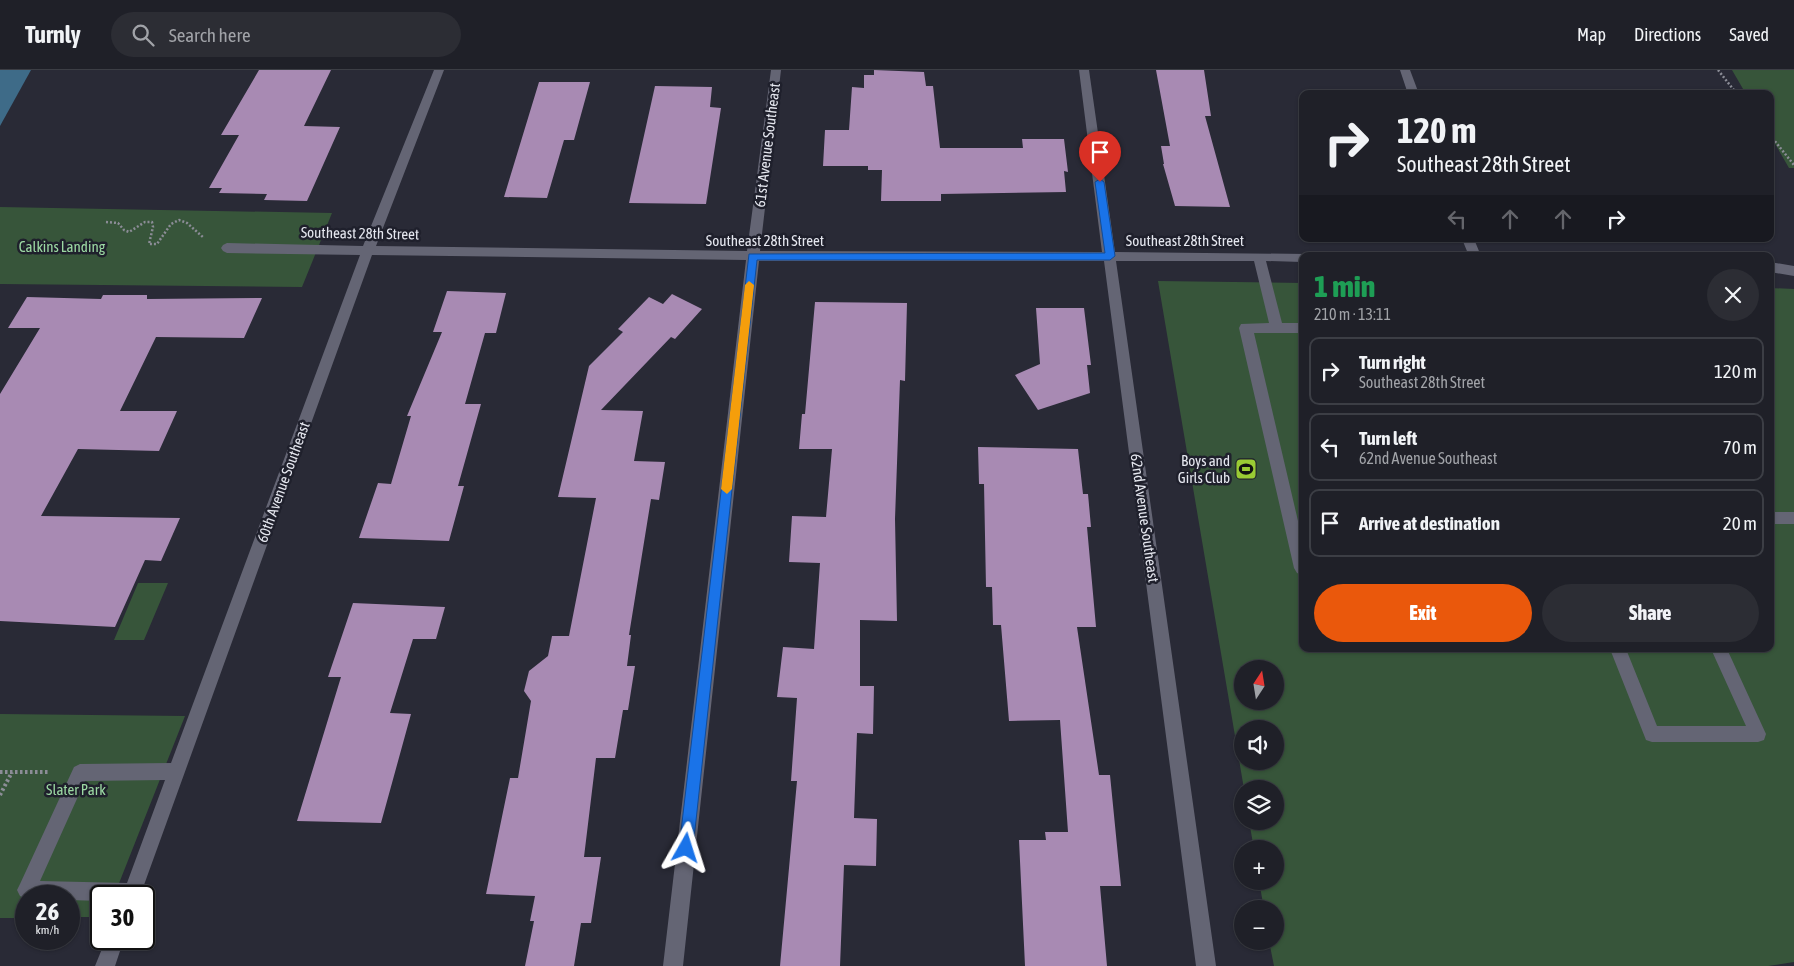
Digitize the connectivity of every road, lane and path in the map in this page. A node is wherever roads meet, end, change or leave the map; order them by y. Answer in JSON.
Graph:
{"nodes":[{"id":1,"x":439,"y":70,"type":"edge"},
{"id":2,"x":776,"y":70,"type":"edge"},
{"id":3,"x":1084,"y":70,"type":"edge"},
{"id":4,"x":1405,"y":70,"type":"edge"},
{"id":5,"x":1718,"y":70,"type":"edge"},
{"id":6,"x":1412,"y":90,"type":"edge"},
{"id":7,"x":1734,"y":90,"type":"edge"},
{"id":8,"x":1774,"y":140,"type":"edge"},
{"id":9,"x":1794,"y":165,"type":"edge"},
{"id":10,"x":106,"y":222,"type":"dead end"},
{"id":11,"x":227,"y":248,"type":"joint"},
{"id":12,"x":368,"y":249,"type":"junction"},
{"id":13,"x":753,"y":256,"type":"junction"},
{"id":14,"x":1110,"y":256,"type":"junction"},
{"id":15,"x":1259,"y":257,"type":"junction"},
{"id":16,"x":1299,"y":257,"type":"edge"},
{"id":17,"x":1774,"y":268,"type":"edge"},
{"id":18,"x":1794,"y":271,"type":"edge"},
{"id":19,"x":1277,"y":328,"type":"junction"},
{"id":20,"x":1299,"y":328,"type":"edge"},
{"id":21,"x":1774,"y":518,"type":"edge"},
{"id":22,"x":1794,"y":518,"type":"edge"},
{"id":23,"x":1299,"y":555,"type":"edge"},
{"id":24,"x":1619,"y":652,"type":"edge"},
{"id":25,"x":1720,"y":652,"type":"edge"},
{"id":26,"x":177,"y":771,"type":"junction"},
{"id":27,"x":0,"y":772,"type":"edge"},
{"id":28,"x":12,"y":772,"type":"junction"},
{"id":29,"x":80,"y":773,"type":"junction"},
{"id":30,"x":0,"y":795,"type":"edge"},
{"id":31,"x":134,"y":885,"type":"edge"},
{"id":32,"x":90,"y":892,"type":"edge"},
{"id":33,"x":111,"y":950,"type":"edge"},
{"id":34,"x":105,"y":966,"type":"edge"},
{"id":35,"x":673,"y":966,"type":"edge"},
{"id":36,"x":1206,"y":966,"type":"edge"}],
"edges":[{"from":1,"to":12,"type":"street","name":"60th Avenue Southeast"},
{"from":2,"to":13,"type":"street","name":"61st Avenue Southeast"},
{"from":3,"to":14,"type":"street","name":"62nd Avenue Southeast"},
{"from":4,"to":6,"type":"street"},
{"from":5,"to":7,"type":"path"},
{"from":8,"to":9,"type":"path"},
{"from":10,"to":11,"type":"path"},
{"from":11,"to":12,"type":"street","name":"Southeast 28th Street"},
{"from":12,"to":13,"type":"street","name":"Southeast 28th Street"},
{"from":12,"to":26,"type":"street","name":"60th Avenue Southeast"},
{"from":13,"to":14,"type":"street","name":"Southeast 28th Street"},
{"from":13,"to":35,"type":"street","name":"61st Avenue Southeast"},
{"from":14,"to":15,"type":"street","name":"Southeast 28th Street"},
{"from":14,"to":36,"type":"street","name":"62nd Avenue Southeast"},
{"from":15,"to":16,"type":"street","name":"Southeast 28th Street"},
{"from":15,"to":19,"type":"street"},
{"from":17,"to":18,"type":"street"},
{"from":19,"to":20,"type":"street"},
{"from":19,"to":23,"type":"street"},
{"from":21,"to":22,"type":"street"},
{"from":24,"to":25,"type":"street"},
{"from":26,"to":29,"type":"street"},
{"from":26,"to":31,"type":"street","name":"60th Avenue Southeast"},
{"from":27,"to":28,"type":"path"},
{"from":28,"to":29,"type":"path"},
{"from":28,"to":30,"type":"path"},
{"from":29,"to":32,"type":"street"},
{"from":33,"to":34,"type":"street"}]}
